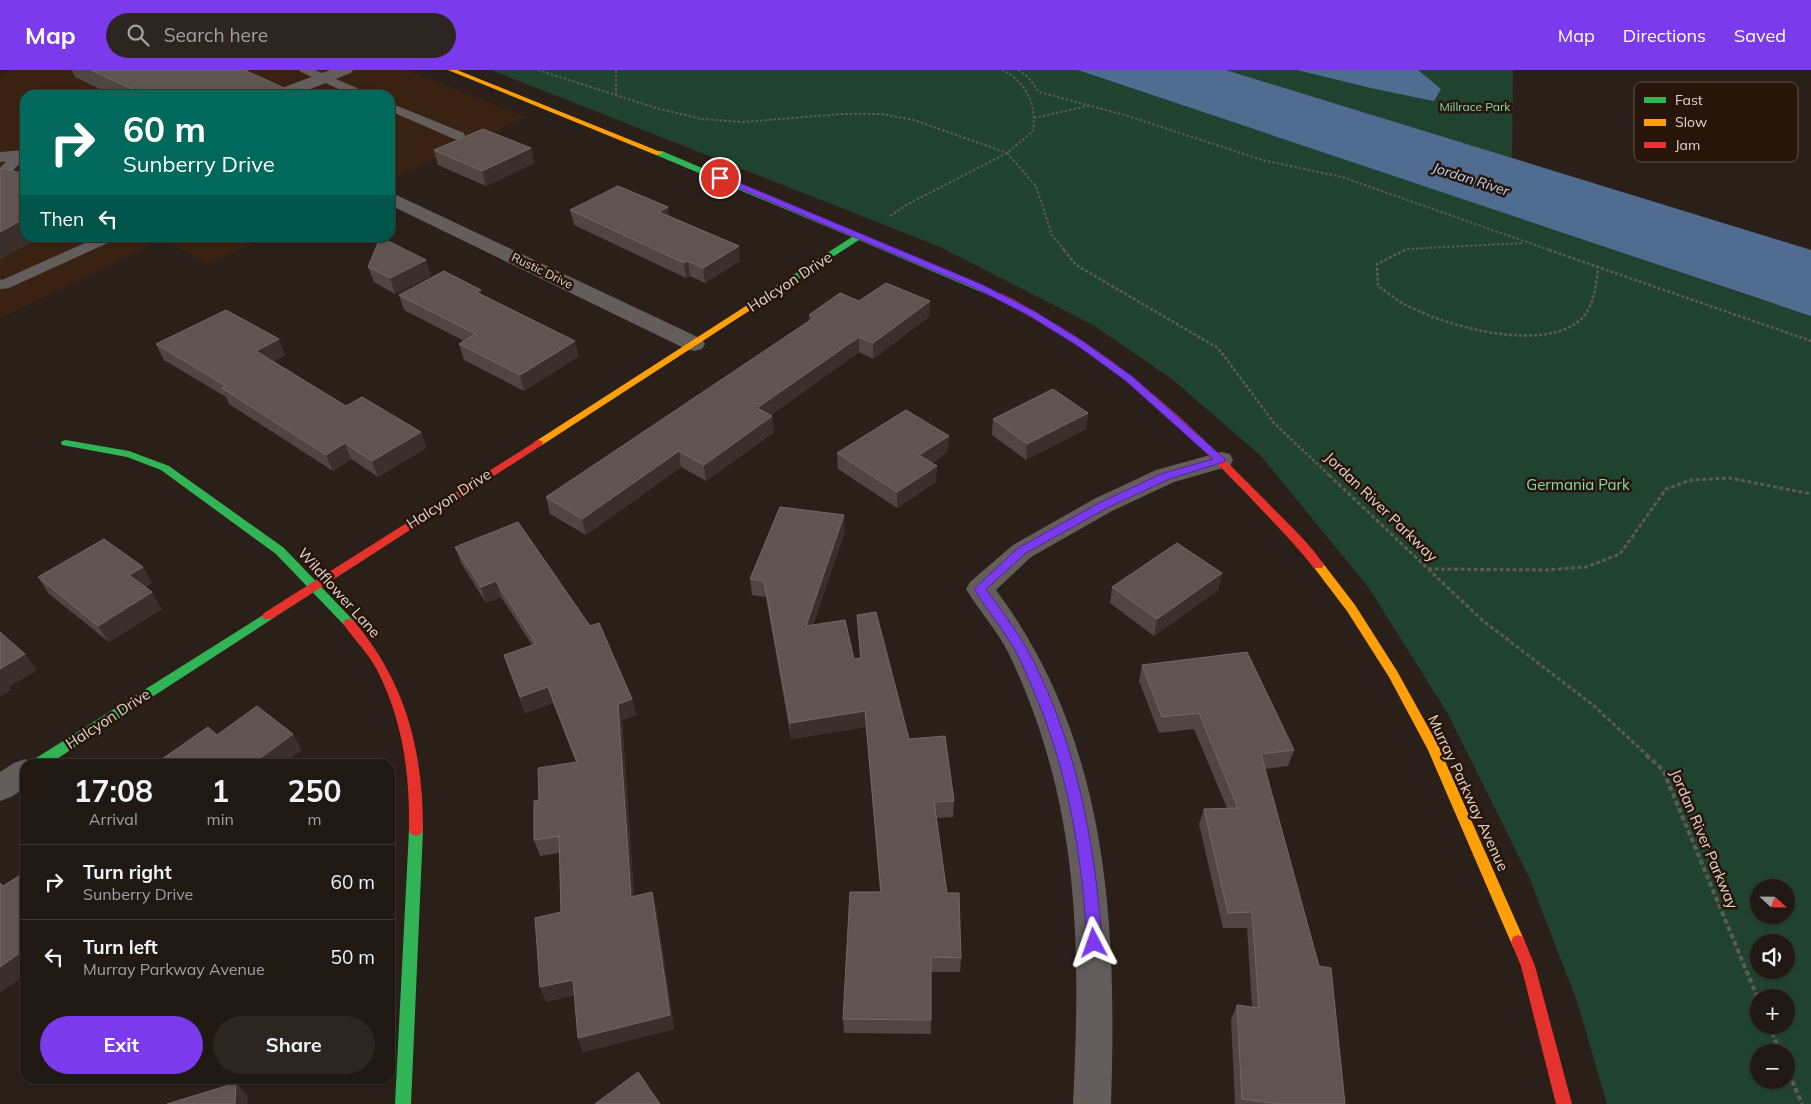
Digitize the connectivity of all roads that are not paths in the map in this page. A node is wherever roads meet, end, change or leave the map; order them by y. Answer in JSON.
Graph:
{"nodes":[{"id":1,"x":305,"y":70,"type":"edge"},
{"id":2,"x":345,"y":70,"type":"edge"},
{"id":3,"x":451,"y":70,"type":"edge"},
{"id":4,"x":323,"y":78,"type":"junction"},
{"id":5,"x":293,"y":90,"type":"edge"},
{"id":6,"x":351,"y":90,"type":"edge"},
{"id":7,"x":395,"y":109,"type":"edge"},
{"id":8,"x":459,"y":136,"type":"dead end"},
{"id":9,"x":20,"y":155,"type":"edge"},
{"id":10,"x":0,"y":156,"type":"edge"},
{"id":11,"x":20,"y":157,"type":"edge"},
{"id":12,"x":0,"y":176,"type":"edge"},
{"id":13,"x":395,"y":200,"type":"edge"},
{"id":14,"x":860,"y":236,"type":"junction"},
{"id":15,"x":97,"y":242,"type":"edge"},
{"id":16,"x":0,"y":284,"type":"edge"},
{"id":17,"x":694,"y":344,"type":"junction"},
{"id":18,"x":66,"y":443,"type":"dead end"},
{"id":19,"x":1221,"y":460,"type":"junction"},
{"id":20,"x":314,"y":586,"type":"junction"},
{"id":21,"x":46,"y":759,"type":"edge"},
{"id":22,"x":20,"y":775,"type":"edge"},
{"id":23,"x":0,"y":788,"type":"edge"},
{"id":24,"x":403,"y":1104,"type":"edge"},
{"id":25,"x":1092,"y":1104,"type":"edge"},
{"id":26,"x":1564,"y":1104,"type":"edge"}],
"edges":[{"from":1,"to":4,"type":"lane"},
{"from":2,"to":4,"type":"street"},
{"from":3,"to":14,"type":"street","name":"Murray Parkway Avenue"},
{"from":4,"to":5,"type":"street"},
{"from":4,"to":6,"type":"lane"},
{"from":7,"to":8,"type":"lane"},
{"from":9,"to":10,"type":"street"},
{"from":11,"to":12,"type":"lane"},
{"from":13,"to":17,"type":"street","name":"Rustic Drive"},
{"from":14,"to":17,"type":"street","name":"Halcyon Drive"},
{"from":14,"to":19,"type":"street","name":"Murray Parkway Avenue"},
{"from":15,"to":16,"type":"lane"},
{"from":17,"to":20,"type":"street","name":"Halcyon Drive"},
{"from":18,"to":20,"type":"street","name":"Wildflower Lane"},
{"from":19,"to":25,"type":"street"},
{"from":19,"to":26,"type":"street","name":"Murray Parkway Avenue"},
{"from":20,"to":21,"type":"street","name":"Halcyon Drive"},
{"from":20,"to":24,"type":"street","name":"Wildflower Lane"},
{"from":22,"to":23,"type":"street"}]}
